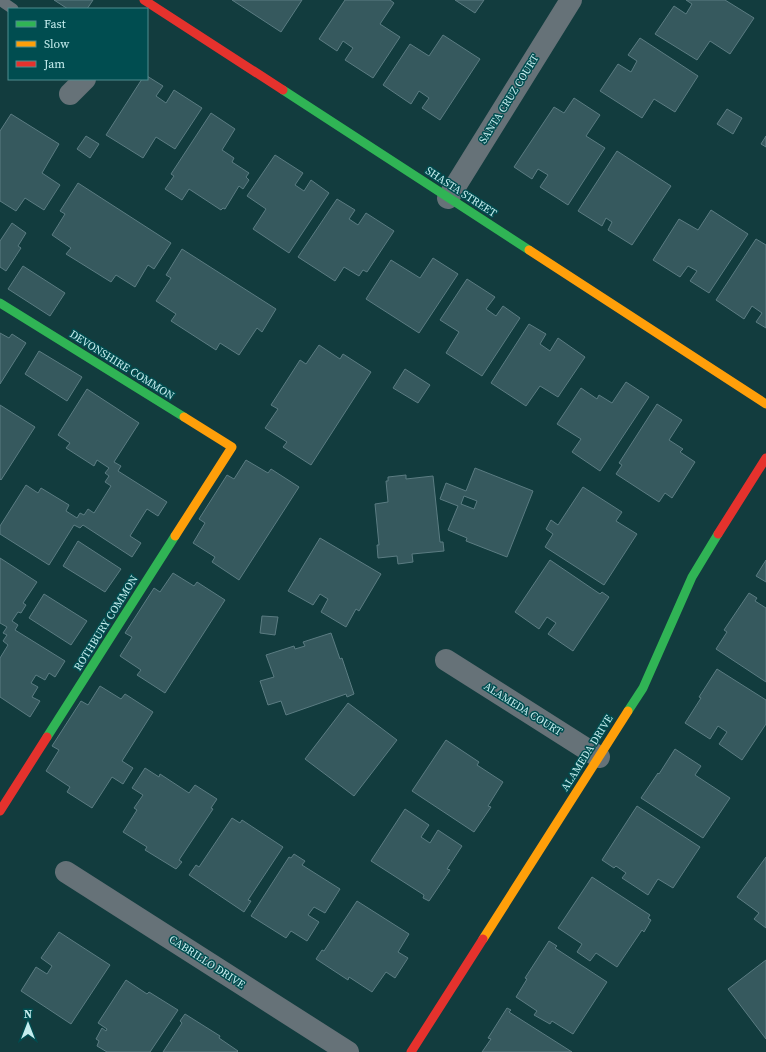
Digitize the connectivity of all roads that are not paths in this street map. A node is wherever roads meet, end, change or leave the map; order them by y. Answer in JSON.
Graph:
{"nodes":[{"id":1,"x":0,"y":0,"type":"edge"},
{"id":2,"x":144,"y":0,"type":"edge"},
{"id":3,"x":571,"y":0,"type":"edge"},
{"id":4,"x":12,"y":8,"type":"edge"},
{"id":5,"x":138,"y":8,"type":"edge"},
{"id":6,"x":85,"y":80,"type":"edge"},
{"id":7,"x":70,"y":94,"type":"dead end"},
{"id":8,"x":448,"y":198,"type":"junction"},
{"id":9,"x":0,"y":303,"type":"edge"},
{"id":10,"x":766,"y":404,"type":"edge"},
{"id":11,"x":232,"y":447,"type":"joint"},
{"id":12,"x":766,"y":458,"type":"edge"},
{"id":13,"x":446,"y":660,"type":"dead end"},
{"id":14,"x":599,"y":757,"type":"junction"},
{"id":15,"x":0,"y":811,"type":"edge"},
{"id":16,"x":66,"y":872,"type":"dead end"},
{"id":17,"x":348,"y":1052,"type":"edge"},
{"id":18,"x":412,"y":1052,"type":"edge"}],
"edges":[{"from":1,"to":4,"type":"lane"},
{"from":2,"to":5,"type":"street"},
{"from":2,"to":8,"type":"street","name":"SHASTA STREET"},
{"from":3,"to":8,"type":"street","name":"SANTA CRUZ COURT"},
{"from":6,"to":7,"type":"street"},
{"from":8,"to":10,"type":"street","name":"SHASTA STREET"},
{"from":9,"to":11,"type":"street","name":"DEVONSHIRE COMMON"},
{"from":11,"to":15,"type":"street","name":"ROTHBURY COMMON"},
{"from":12,"to":14,"type":"street","name":"ALAMEDA DRIVE"},
{"from":13,"to":14,"type":"street","name":"ALAMEDA COURT"},
{"from":14,"to":18,"type":"street","name":"ALAMEDA DRIVE"},
{"from":16,"to":17,"type":"street","name":"CABRILLO DRIVE"}]}
